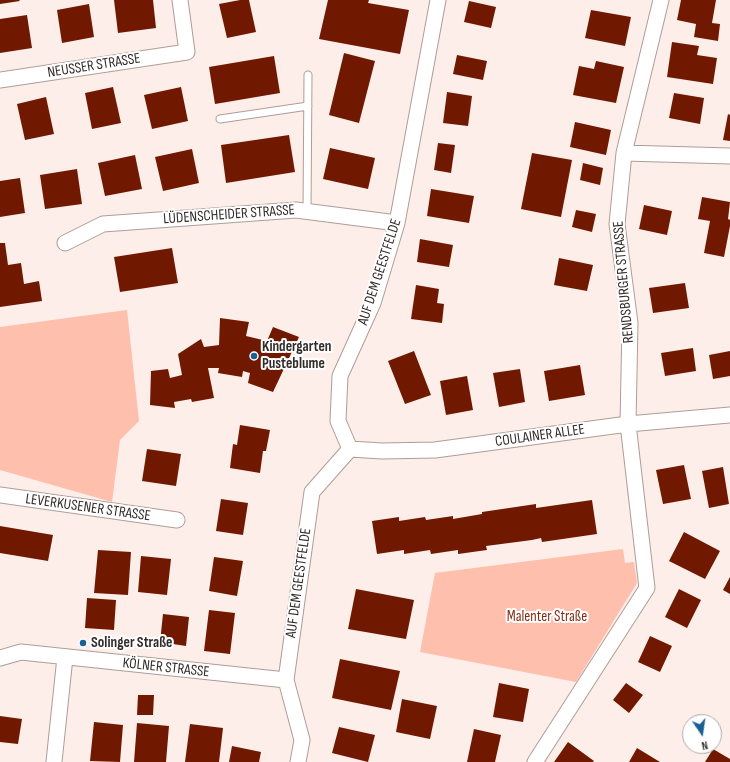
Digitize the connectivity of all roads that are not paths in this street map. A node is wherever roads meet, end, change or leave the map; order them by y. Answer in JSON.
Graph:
{"nodes":[{"id":1,"x":180,"y":0,"type":"edge"},
{"id":2,"x":438,"y":0,"type":"edge"},
{"id":3,"x":661,"y":0,"type":"edge"},
{"id":4,"x":308,"y":75,"type":"dead end"},
{"id":5,"x":0,"y":80,"type":"edge"},
{"id":6,"x":308,"y":106,"type":"junction"},
{"id":7,"x":220,"y":119,"type":"dead end"},
{"id":8,"x":624,"y":153,"type":"junction"},
{"id":9,"x":730,"y":156,"type":"edge"},
{"id":10,"x":307,"y":211,"type":"junction"},
{"id":11,"x":397,"y":223,"type":"junction"},
{"id":12,"x":65,"y":243,"type":"dead end"},
{"id":13,"x":730,"y":415,"type":"edge"},
{"id":14,"x":628,"y":424,"type":"junction"},
{"id":15,"x":350,"y":449,"type":"junction"},
{"id":16,"x":0,"y":495,"type":"edge"},
{"id":17,"x":177,"y":520,"type":"dead end"},
{"id":18,"x":65,"y":657,"type":"junction"},
{"id":19,"x":0,"y":658,"type":"edge"},
{"id":20,"x":286,"y":680,"type":"junction"},
{"id":21,"x":54,"y":762,"type":"edge"},
{"id":22,"x":298,"y":762,"type":"edge"},
{"id":23,"x":535,"y":762,"type":"edge"}],
"edges":[{"from":1,"to":5,"type":"street","name":"NEUSSER STRASSE"},
{"from":2,"to":11,"type":"street","name":"AUF DEM GEESTFELDE"},
{"from":3,"to":8,"type":"street","name":"RENDSBURGER STRASSE"},
{"from":4,"to":6,"type":"lane"},
{"from":6,"to":7,"type":"lane"},
{"from":6,"to":10,"type":"lane"},
{"from":8,"to":9,"type":"street"},
{"from":8,"to":14,"type":"street","name":"RENDSBURGER STRASSE"},
{"from":10,"to":11,"type":"street","name":"LÜDENSCHEIDER STRASSE"},
{"from":10,"to":12,"type":"street","name":"LÜDENSCHEIDER STRASSE"},
{"from":11,"to":15,"type":"street","name":"AUF DEM GEESTFELDE"},
{"from":13,"to":14,"type":"street","name":"COULAINER ALLEE"},
{"from":14,"to":15,"type":"street","name":"COULAINER ALLEE"},
{"from":14,"to":23,"type":"street"},
{"from":15,"to":20,"type":"street","name":"AUF DEM GEESTFELDE"},
{"from":16,"to":17,"type":"street","name":"LEVERKUSENER STRASSE"},
{"from":18,"to":19,"type":"street","name":"KÖLNER STRASSE"},
{"from":18,"to":20,"type":"street","name":"KÖLNER STRASSE"},
{"from":18,"to":21,"type":"street"},
{"from":20,"to":22,"type":"street","name":"AUF DEM GEESTFELDE"}]}
